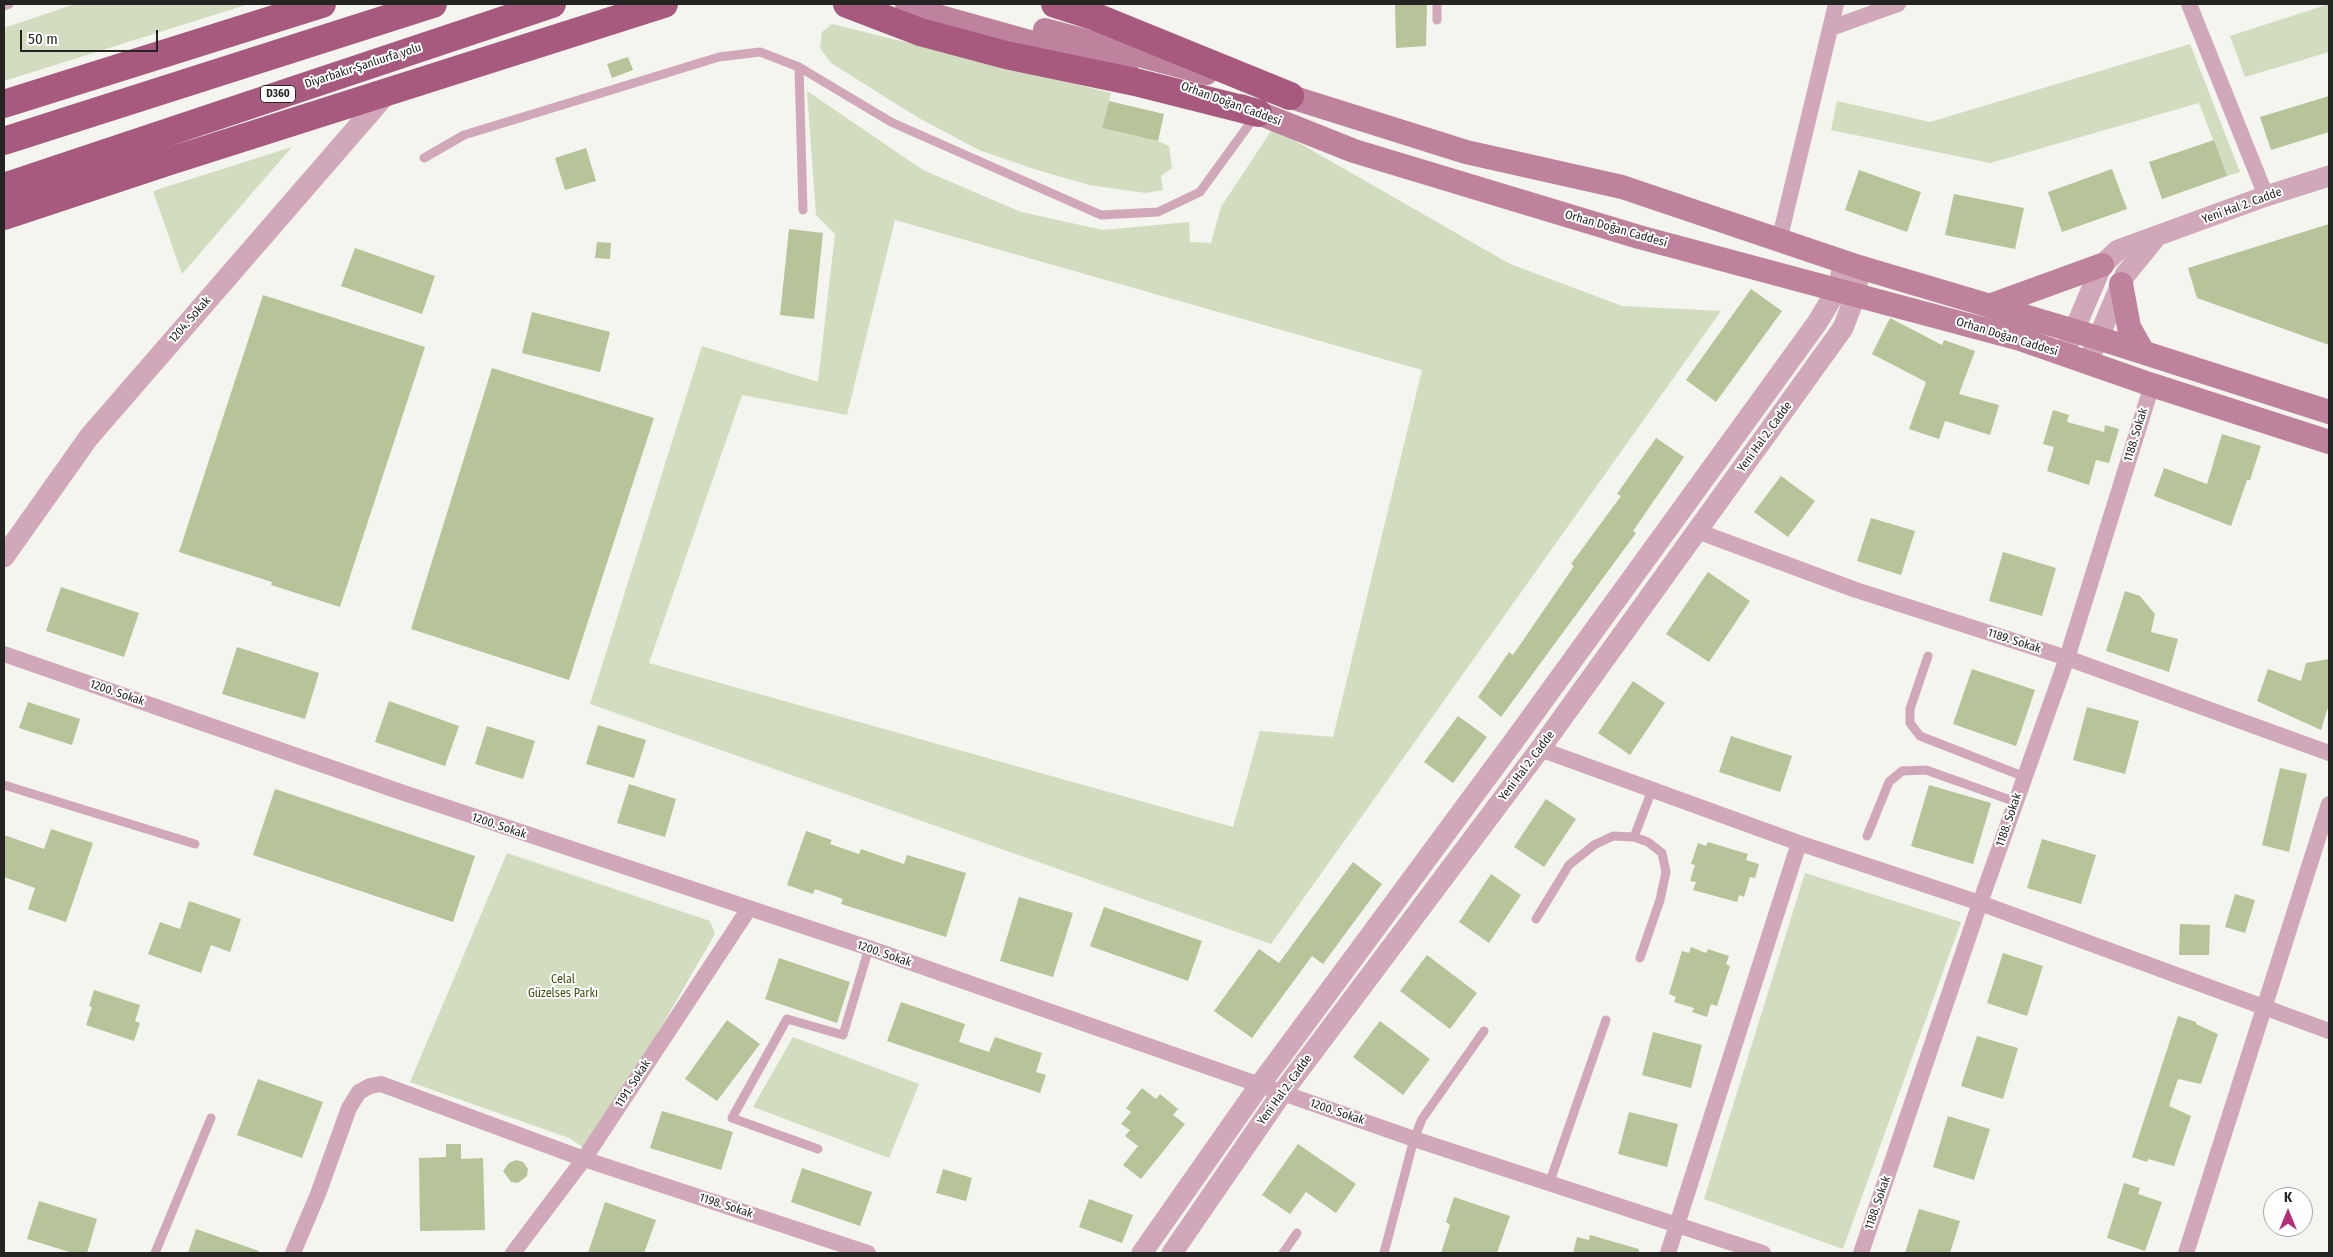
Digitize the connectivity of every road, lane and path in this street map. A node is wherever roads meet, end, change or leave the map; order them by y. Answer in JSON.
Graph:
{"nodes":[{"id":1,"x":9,"y":4,"type":"edge"},
{"id":2,"x":322,"y":4,"type":"edge"},
{"id":3,"x":433,"y":4,"type":"edge"},
{"id":4,"x":552,"y":4,"type":"edge"},
{"id":5,"x":664,"y":4,"type":"edge"},
{"id":6,"x":847,"y":4,"type":"edge"},
{"id":7,"x":907,"y":4,"type":"edge"},
{"id":8,"x":939,"y":4,"type":"edge"},
{"id":9,"x":1055,"y":4,"type":"edge"},
{"id":10,"x":1437,"y":4,"type":"edge"},
{"id":11,"x":1836,"y":4,"type":"edge"},
{"id":12,"x":1898,"y":4,"type":"edge"},
{"id":13,"x":2189,"y":4,"type":"edge"},
{"id":14,"x":4,"y":6,"type":"edge"},
{"id":15,"x":1437,"y":20,"type":"dead end"},
{"id":16,"x":1831,"y":28,"type":"junction"},
{"id":17,"x":799,"y":67,"type":"junction"},
{"id":18,"x":388,"y":92,"type":"junction"},
{"id":19,"x":1290,"y":96,"type":"junction"},
{"id":20,"x":4,"y":104,"type":"edge"},
{"id":21,"x":1258,"y":113,"type":"junction"},
{"id":22,"x":4,"y":141,"type":"edge"},
{"id":23,"x":424,"y":158,"type":"dead end"},
{"id":24,"x":2329,"y":176,"type":"edge"},
{"id":25,"x":4,"y":187,"type":"edge"},
{"id":26,"x":2266,"y":196,"type":"junction"},
{"id":27,"x":803,"y":210,"type":"dead end"},
{"id":28,"x":4,"y":216,"type":"edge"},
{"id":29,"x":2156,"y":237,"type":"junction"},
{"id":30,"x":1779,"y":241,"type":"junction"},
{"id":31,"x":1852,"y":265,"type":"junction"},
{"id":32,"x":2102,"y":265,"type":"junction"},
{"id":33,"x":2121,"y":284,"type":"junction"},
{"id":34,"x":1847,"y":291,"type":"junction"},
{"id":35,"x":1989,"y":306,"type":"junction"},
{"id":36,"x":2072,"y":330,"type":"junction"},
{"id":37,"x":2098,"y":338,"type":"junction"},
{"id":38,"x":2143,"y":352,"type":"junction"},
{"id":39,"x":2064,"y":354,"type":"junction"},
{"id":40,"x":2088,"y":362,"type":"junction"},
{"id":41,"x":2152,"y":385,"type":"junction"},
{"id":42,"x":2329,"y":412,"type":"edge"},
{"id":43,"x":2329,"y":442,"type":"edge"},
{"id":44,"x":1697,"y":531,"type":"junction"},
{"id":45,"x":4,"y":557,"type":"edge"},
{"id":46,"x":4,"y":654,"type":"edge"},
{"id":47,"x":1928,"y":656,"type":"dead end"},
{"id":48,"x":2067,"y":658,"type":"junction"},
{"id":49,"x":1540,"y":749,"type":"junction"},
{"id":50,"x":2329,"y":753,"type":"edge"},
{"id":51,"x":2025,"y":777,"type":"junction"},
{"id":52,"x":4,"y":785,"type":"edge"},
{"id":53,"x":1652,"y":790,"type":"junction"},
{"id":54,"x":2016,"y":802,"type":"junction"},
{"id":55,"x":2329,"y":804,"type":"edge"},
{"id":56,"x":1634,"y":836,"type":"junction"},
{"id":57,"x":1867,"y":836,"type":"dead end"},
{"id":58,"x":1799,"y":843,"type":"junction"},
{"id":59,"x":195,"y":844,"type":"dead end"},
{"id":60,"x":1980,"y":903,"type":"junction"},
{"id":61,"x":748,"y":910,"type":"junction"},
{"id":62,"x":1536,"y":919,"type":"dead end"},
{"id":63,"x":869,"y":948,"type":"junction"},
{"id":64,"x":1640,"y":958,"type":"dead end"},
{"id":65,"x":2265,"y":1008,"type":"junction"},
{"id":66,"x":1606,"y":1020,"type":"dead end"},
{"id":67,"x":1484,"y":1031,"type":"dead end"},
{"id":68,"x":2329,"y":1032,"type":"edge"},
{"id":69,"x":1259,"y":1086,"type":"junction"},
{"id":70,"x":1282,"y":1093,"type":"junction"},
{"id":71,"x":211,"y":1118,"type":"dead end"},
{"id":72,"x":1414,"y":1139,"type":"junction"},
{"id":73,"x":818,"y":1149,"type":"dead end"},
{"id":74,"x":584,"y":1159,"type":"junction"},
{"id":75,"x":1549,"y":1184,"type":"junction"},
{"id":76,"x":1678,"y":1224,"type":"junction"},
{"id":77,"x":1296,"y":1233,"type":"dead end"},
{"id":78,"x":156,"y":1253,"type":"edge"},
{"id":79,"x":293,"y":1253,"type":"edge"},
{"id":80,"x":513,"y":1253,"type":"edge"},
{"id":81,"x":868,"y":1253,"type":"edge"},
{"id":82,"x":1142,"y":1253,"type":"edge"},
{"id":83,"x":1172,"y":1253,"type":"edge"},
{"id":84,"x":1284,"y":1253,"type":"edge"},
{"id":85,"x":1384,"y":1253,"type":"edge"},
{"id":86,"x":1668,"y":1253,"type":"edge"},
{"id":87,"x":1764,"y":1253,"type":"edge"},
{"id":88,"x":1861,"y":1253,"type":"edge"},
{"id":89,"x":2186,"y":1253,"type":"edge"}],
"edges":[{"from":1,"to":14,"type":"lane"},
{"from":2,"to":20,"type":"highway"},
{"from":3,"to":22,"type":"highway"},
{"from":4,"to":25,"type":"highway","name":"Diyarbakır-Şanlıurfa yolu","number":"D360"},
{"from":5,"to":18,"type":"highway"},
{"from":6,"to":21,"type":"highway"},
{"from":7,"to":21,"type":"main road","name":"Orhan Doğan Caddesi"},
{"from":8,"to":19,"type":"main road","name":"Orhan Doğan Caddesi"},
{"from":9,"to":19,"type":"highway"},
{"from":10,"to":15,"type":"lane"},
{"from":11,"to":16,"type":"street"},
{"from":12,"to":16,"type":"street"},
{"from":13,"to":26,"type":"street"},
{"from":16,"to":30,"type":"street"},
{"from":17,"to":21,"type":"lane"},
{"from":17,"to":23,"type":"lane"},
{"from":17,"to":27,"type":"lane"},
{"from":18,"to":28,"type":"highway"},
{"from":18,"to":45,"type":"street","name":"1204. Sokak"},
{"from":19,"to":30,"type":"main road","name":"Orhan Doğan Caddesi"},
{"from":21,"to":34,"type":"main road","name":"Orhan Doğan Caddesi"},
{"from":24,"to":26,"type":"street","name":"Yeni Hal 2. Cadde"},
{"from":26,"to":29,"type":"street","name":"Yeni Hal 2. Cadde"},
{"from":29,"to":32,"type":"street","name":"Yeni Hal 2. Cadde"},
{"from":29,"to":33,"type":"street"},
{"from":30,"to":31,"type":"main road","name":"Orhan Doğan Caddesi"},
{"from":31,"to":34,"type":"street"},
{"from":31,"to":35,"type":"main road","name":"Orhan Doğan Caddesi"},
{"from":32,"to":35,"type":"main road"},
{"from":32,"to":36,"type":"street","name":"Yeni Hal 2. Cadde"},
{"from":33,"to":37,"type":"street"},
{"from":33,"to":38,"type":"main road"},
{"from":34,"to":39,"type":"main road","name":"Orhan Doğan Caddesi"},
{"from":34,"to":44,"type":"street","name":"Yeni Hal 2. Cadde"},
{"from":34,"to":69,"type":"street"},
{"from":35,"to":36,"type":"main road","name":"Orhan Doğan Caddesi"},
{"from":36,"to":37,"type":"main road","name":"Orhan Doğan Caddesi"},
{"from":36,"to":39,"type":"street","name":"Yeni Hal 2. Cadde"},
{"from":37,"to":38,"type":"main road","name":"Orhan Doğan Caddesi"},
{"from":37,"to":40,"type":"street"},
{"from":38,"to":42,"type":"main road","name":"Orhan Doğan Caddesi"},
{"from":39,"to":40,"type":"main road","name":"Orhan Doğan Caddesi"},
{"from":40,"to":41,"type":"main road","name":"Orhan Doğan Caddesi"},
{"from":41,"to":43,"type":"main road","name":"Orhan Doğan Caddesi"},
{"from":41,"to":48,"type":"street","name":"1188. Sokak"},
{"from":44,"to":48,"type":"street","name":"1189. Sokak"},
{"from":44,"to":49,"type":"street","name":"Yeni Hal 2. Cadde"},
{"from":46,"to":61,"type":"street","name":"1200. Sokak"},
{"from":47,"to":51,"type":"lane"},
{"from":48,"to":50,"type":"street","name":"1189. Sokak"},
{"from":48,"to":51,"type":"street","name":"1188. Sokak"},
{"from":49,"to":53,"type":"street"},
{"from":49,"to":70,"type":"street","name":"Yeni Hal 2. Cadde"},
{"from":51,"to":54,"type":"street","name":"1188. Sokak"},
{"from":52,"to":59,"type":"lane"},
{"from":53,"to":56,"type":"lane"},
{"from":53,"to":58,"type":"street"},
{"from":54,"to":57,"type":"lane"},
{"from":54,"to":60,"type":"street","name":"1188. Sokak"},
{"from":55,"to":65,"type":"street"},
{"from":56,"to":62,"type":"lane"},
{"from":56,"to":64,"type":"lane"},
{"from":58,"to":60,"type":"street"},
{"from":58,"to":76,"type":"street"},
{"from":60,"to":65,"type":"street"},
{"from":60,"to":88,"type":"street","name":"1188. Sokak"},
{"from":61,"to":63,"type":"street","name":"1200. Sokak"},
{"from":61,"to":74,"type":"street","name":"1191. Sokak"},
{"from":63,"to":69,"type":"street","name":"1200. Sokak"},
{"from":63,"to":73,"type":"lane"},
{"from":65,"to":68,"type":"street"},
{"from":65,"to":89,"type":"street"},
{"from":66,"to":75,"type":"lane"},
{"from":67,"to":72,"type":"lane"},
{"from":69,"to":70,"type":"street","name":"1200. Sokak"},
{"from":69,"to":82,"type":"street"},
{"from":70,"to":72,"type":"street","name":"1200. Sokak"},
{"from":70,"to":83,"type":"street","name":"Yeni Hal 2. Cadde"},
{"from":71,"to":78,"type":"lane"},
{"from":72,"to":75,"type":"street","name":"1200. Sokak"},
{"from":72,"to":85,"type":"lane"},
{"from":74,"to":79,"type":"street","name":"1198. Sokak"},
{"from":74,"to":80,"type":"street","name":"1191. Sokak"},
{"from":74,"to":81,"type":"street","name":"1198. Sokak"},
{"from":75,"to":76,"type":"street","name":"1200. Sokak"},
{"from":76,"to":86,"type":"street"},
{"from":76,"to":87,"type":"street","name":"1200. Sokak"},
{"from":77,"to":84,"type":"lane"}]}
